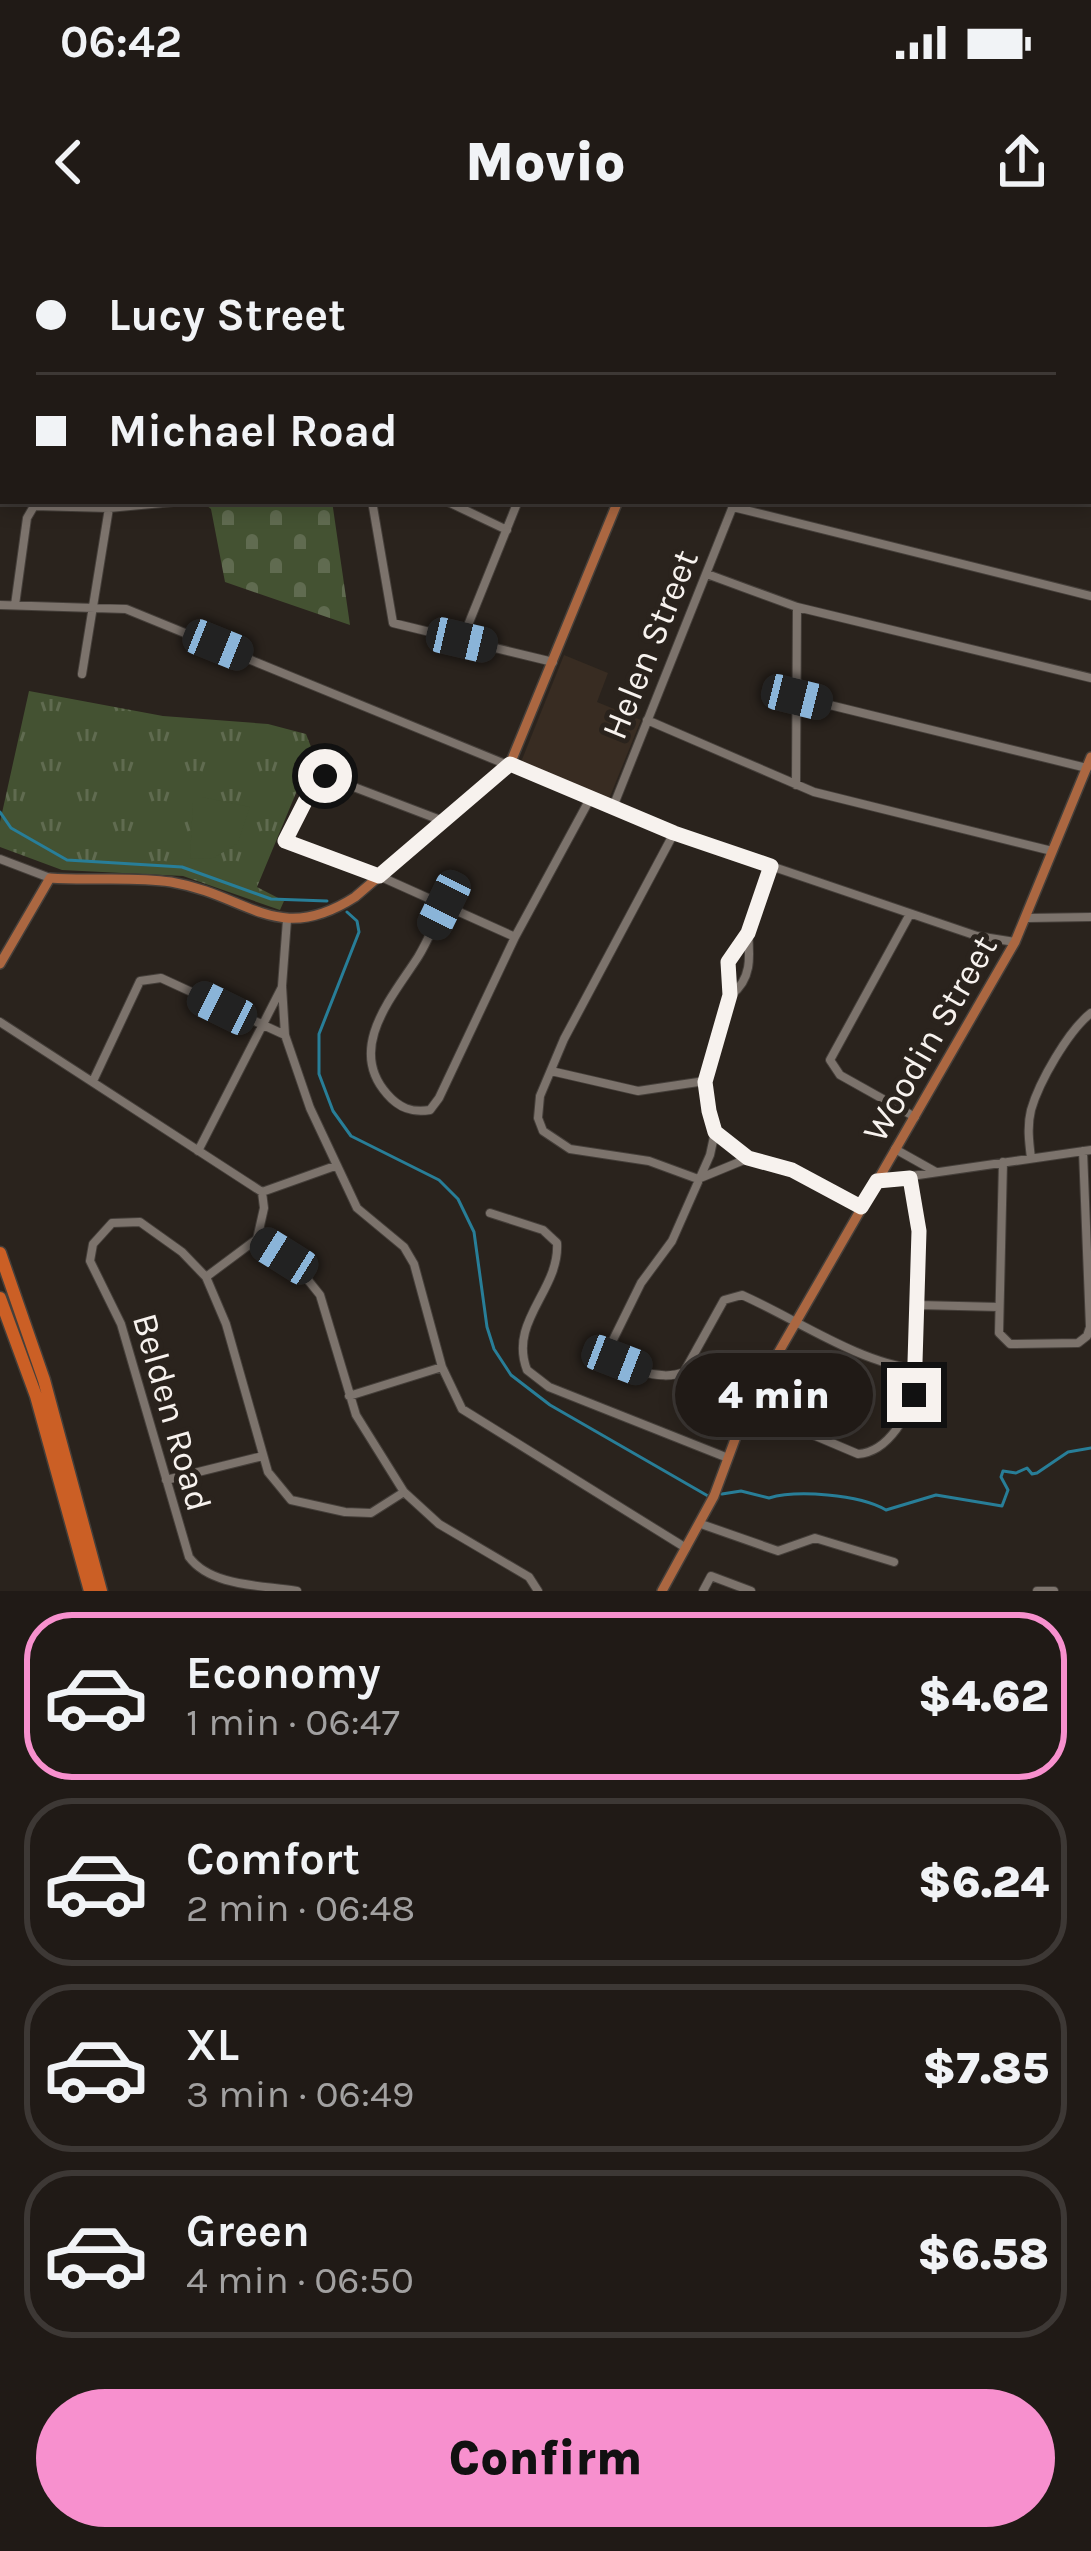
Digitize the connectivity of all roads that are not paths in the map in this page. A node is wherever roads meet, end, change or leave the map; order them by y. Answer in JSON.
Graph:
{"nodes":[{"id":1,"x":35,"y":504,"type":"edge"},
{"id":2,"x":51,"y":504,"type":"edge"},
{"id":3,"x":139,"y":504,"type":"edge"},
{"id":4,"x":372,"y":504,"type":"edge"},
{"id":5,"x":452,"y":504,"type":"edge"},
{"id":6,"x":517,"y":504,"type":"edge"},
{"id":7,"x":617,"y":504,"type":"edge"},
{"id":8,"x":734,"y":504,"type":"edge"},
{"id":9,"x":109,"y":508,"type":"junction"},
{"id":10,"x":507,"y":530,"type":"junction"},
{"id":11,"x":706,"y":574,"type":"junction"},
{"id":12,"x":1091,"y":596,"type":"edge"},
{"id":13,"x":0,"y":605,"type":"edge"},
{"id":14,"x":15,"y":605,"type":"junction"},
{"id":15,"x":96,"y":607,"type":"junction"},
{"id":16,"x":797,"y":608,"type":"junction"},
{"id":17,"x":462,"y":640,"type":"junction"},
{"id":18,"x":553,"y":662,"type":"junction"},
{"id":19,"x":82,"y":674,"type":"dead end"},
{"id":20,"x":1091,"y":678,"type":"edge"},
{"id":21,"x":797,"y":697,"type":"junction"},
{"id":22,"x":647,"y":720,"type":"junction"},
{"id":23,"x":1089,"y":763,"type":"edge"},
{"id":24,"x":510,"y":764,"type":"junction"},
{"id":25,"x":796,"y":785,"type":"junction"},
{"id":26,"x":591,"y":797,"type":"junction"},
{"id":27,"x":613,"y":807,"type":"junction"},
{"id":28,"x":443,"y":821,"type":"junction"},
{"id":29,"x":674,"y":833,"type":"junction"},
{"id":30,"x":1054,"y":852,"type":"junction"},
{"id":31,"x":0,"y":859,"type":"edge"},
{"id":32,"x":771,"y":866,"type":"junction"},
{"id":33,"x":379,"y":876,"type":"junction"},
{"id":34,"x":50,"y":878,"type":"junction"},
{"id":35,"x":444,"y":905,"type":"junction"},
{"id":36,"x":910,"y":914,"type":"junction"},
{"id":37,"x":1091,"y":917,"type":"edge"},
{"id":38,"x":1028,"y":918,"type":"junction"},
{"id":39,"x":287,"y":920,"type":"junction"},
{"id":40,"x":748,"y":933,"type":"junction"},
{"id":41,"x":515,"y":937,"type":"junction"},
{"id":42,"x":1016,"y":942,"type":"junction"},
{"id":43,"x":0,"y":964,"type":"edge"},
{"id":44,"x":282,"y":986,"type":"junction"},
{"id":45,"x":730,"y":995,"type":"junction"},
{"id":46,"x":1091,"y":1013,"type":"edge"},
{"id":47,"x":0,"y":1022,"type":"edge"},
{"id":48,"x":261,"y":1026,"type":"junction"},
{"id":49,"x":285,"y":1035,"type":"junction"},
{"id":50,"x":551,"y":1071,"type":"junction"},
{"id":51,"x":92,"y":1081,"type":"junction"},
{"id":52,"x":705,"y":1082,"type":"junction"},
{"id":53,"x":915,"y":1117,"type":"junction"},
{"id":54,"x":715,"y":1132,"type":"junction"},
{"id":55,"x":896,"y":1149,"type":"junction"},
{"id":56,"x":1087,"y":1150,"type":"edge"},
{"id":57,"x":198,"y":1151,"type":"junction"},
{"id":58,"x":748,"y":1158,"type":"junction"},
{"id":59,"x":1030,"y":1158,"type":"junction"},
{"id":60,"x":1003,"y":1162,"type":"junction"},
{"id":61,"x":335,"y":1166,"type":"junction"},
{"id":62,"x":937,"y":1172,"type":"junction"},
{"id":63,"x":910,"y":1178,"type":"junction"},
{"id":64,"x":698,"y":1179,"type":"junction"},
{"id":65,"x":877,"y":1181,"type":"junction"},
{"id":66,"x":262,"y":1192,"type":"junction"},
{"id":67,"x":861,"y":1207,"type":"junction"},
{"id":68,"x":490,"y":1213,"type":"dead end"},
{"id":69,"x":257,"y":1239,"type":"junction"},
{"id":70,"x":0,"y":1253,"type":"edge"},
{"id":71,"x":206,"y":1277,"type":"junction"},
{"id":72,"x":0,"y":1298,"type":"edge"},
{"id":73,"x":918,"y":1305,"type":"junction"},
{"id":74,"x":999,"y":1307,"type":"junction"},
{"id":75,"x":797,"y":1320,"type":"junction"},
{"id":76,"x":442,"y":1367,"type":"junction"},
{"id":77,"x":916,"y":1369,"type":"junction"},
{"id":78,"x":349,"y":1396,"type":"junction"},
{"id":79,"x":747,"y":1407,"type":"junction"},
{"id":80,"x":263,"y":1456,"type":"junction"},
{"id":81,"x":728,"y":1458,"type":"junction"},
{"id":82,"x":166,"y":1480,"type":"junction"},
{"id":83,"x":404,"y":1492,"type":"junction"},
{"id":84,"x":701,"y":1524,"type":"junction"},
{"id":85,"x":687,"y":1549,"type":"junction"},
{"id":86,"x":893,"y":1562,"type":"dead end"},
{"id":87,"x":90,"y":1591,"type":"edge"},
{"id":88,"x":101,"y":1591,"type":"edge"},
{"id":89,"x":297,"y":1591,"type":"edge"},
{"id":90,"x":538,"y":1591,"type":"edge"},
{"id":91,"x":662,"y":1591,"type":"edge"},
{"id":92,"x":703,"y":1591,"type":"edge"},
{"id":93,"x":751,"y":1591,"type":"edge"},
{"id":94,"x":1037,"y":1591,"type":"edge"},
{"id":95,"x":1054,"y":1591,"type":"edge"}],
"edges":[{"from":1,"to":14,"type":"street"},
{"from":2,"to":9,"type":"street"},
{"from":3,"to":9,"type":"street"},
{"from":4,"to":17,"type":"street"},
{"from":5,"to":10,"type":"street"},
{"from":6,"to":10,"type":"street"},
{"from":7,"to":18,"type":"main road"},
{"from":8,"to":11,"type":"street","name":"Helen Street"},
{"from":8,"to":12,"type":"street"},
{"from":9,"to":15,"type":"street"},
{"from":10,"to":17,"type":"street"},
{"from":11,"to":16,"type":"street"},
{"from":11,"to":22,"type":"street","name":"Helen Street"},
{"from":13,"to":14,"type":"street"},
{"from":14,"to":15,"type":"street"},
{"from":15,"to":19,"type":"street"},
{"from":15,"to":24,"type":"street"},
{"from":16,"to":20,"type":"street"},
{"from":16,"to":21,"type":"street"},
{"from":17,"to":18,"type":"street"},
{"from":18,"to":24,"type":"main road"},
{"from":21,"to":23,"type":"street"},
{"from":21,"to":25,"type":"street"},
{"from":22,"to":25,"type":"street"},
{"from":22,"to":27,"type":"street","name":"Helen Street"},
{"from":23,"to":30,"type":"main road","name":"Woodin Street"},
{"from":24,"to":26,"type":"street"},
{"from":24,"to":28,"type":"main road"},
{"from":25,"to":30,"type":"street"},
{"from":26,"to":27,"type":"street"},
{"from":26,"to":41,"type":"street"},
{"from":27,"to":29,"type":"street"},
{"from":28,"to":33,"type":"main road"},
{"from":28,"to":33,"type":"street"},
{"from":29,"to":32,"type":"street"},
{"from":29,"to":50,"type":"street"},
{"from":30,"to":38,"type":"main road","name":"Woodin Street"},
{"from":31,"to":34,"type":"street"},
{"from":32,"to":36,"type":"street"},
{"from":32,"to":40,"type":"street"},
{"from":33,"to":35,"type":"street"},
{"from":33,"to":39,"type":"main road"},
{"from":34,"to":39,"type":"main road"},
{"from":34,"to":43,"type":"main road"},
{"from":35,"to":41,"type":"street"},
{"from":35,"to":41,"type":"street"},
{"from":36,"to":42,"type":"street"},
{"from":36,"to":53,"type":"street"},
{"from":37,"to":38,"type":"street"},
{"from":38,"to":42,"type":"main road","name":"Woodin Street"},
{"from":39,"to":44,"type":"street"},
{"from":40,"to":45,"type":"street"},
{"from":40,"to":45,"type":"street"},
{"from":42,"to":53,"type":"main road","name":"Woodin Street"},
{"from":44,"to":48,"type":"street"},
{"from":44,"to":49,"type":"street"},
{"from":45,"to":52,"type":"street"},
{"from":46,"to":59,"type":"street"},
{"from":47,"to":51,"type":"street"},
{"from":48,"to":49,"type":"street"},
{"from":48,"to":51,"type":"street"},
{"from":48,"to":57,"type":"street"},
{"from":49,"to":61,"type":"street"},
{"from":50,"to":52,"type":"street"},
{"from":50,"to":64,"type":"street"},
{"from":51,"to":57,"type":"street"},
{"from":52,"to":54,"type":"street"},
{"from":53,"to":55,"type":"main road","name":"Woodin Street"},
{"from":54,"to":58,"type":"street"},
{"from":54,"to":64,"type":"street"},
{"from":55,"to":62,"type":"street"},
{"from":55,"to":65,"type":"main road","name":"Woodin Street"},
{"from":56,"to":59,"type":"street"},
{"from":56,"to":74,"type":"street"},
{"from":57,"to":66,"type":"street"},
{"from":58,"to":64,"type":"street"},
{"from":58,"to":67,"type":"street"},
{"from":59,"to":60,"type":"street"},
{"from":60,"to":62,"type":"street"},
{"from":60,"to":74,"type":"street"},
{"from":61,"to":66,"type":"street"},
{"from":61,"to":76,"type":"street"},
{"from":62,"to":63,"type":"street"},
{"from":63,"to":65,"type":"street"},
{"from":63,"to":73,"type":"street"},
{"from":64,"to":75,"type":"street"},
{"from":65,"to":67,"type":"main road","name":"Woodin Street"},
{"from":66,"to":69,"type":"street"},
{"from":67,"to":75,"type":"main road","name":"Woodin Street"},
{"from":68,"to":81,"type":"street"},
{"from":69,"to":71,"type":"street"},
{"from":69,"to":78,"type":"street"},
{"from":70,"to":88,"type":"highway"},
{"from":71,"to":80,"type":"street","name":"Belden Road"},
{"from":71,"to":82,"type":"street","name":"Belden Road"},
{"from":72,"to":87,"type":"highway"},
{"from":73,"to":74,"type":"street"},
{"from":73,"to":77,"type":"street"},
{"from":75,"to":77,"type":"street"},
{"from":75,"to":79,"type":"main road","name":"Woodin Street"},
{"from":76,"to":78,"type":"street"},
{"from":76,"to":85,"type":"street"},
{"from":77,"to":79,"type":"street"},
{"from":78,"to":83,"type":"street"},
{"from":79,"to":81,"type":"main road","name":"Woodin Street"},
{"from":80,"to":82,"type":"street"},
{"from":80,"to":83,"type":"street","name":"Belden Road"},
{"from":81,"to":84,"type":"main road","name":"Woodin Street"},
{"from":82,"to":89,"type":"street","name":"Belden Road"},
{"from":83,"to":90,"type":"street"},
{"from":84,"to":85,"type":"main road","name":"Woodin Street"},
{"from":84,"to":86,"type":"street"},
{"from":85,"to":91,"type":"main road","name":"Woodin Street"},
{"from":92,"to":93,"type":"street"},
{"from":94,"to":95,"type":"street"}]}
